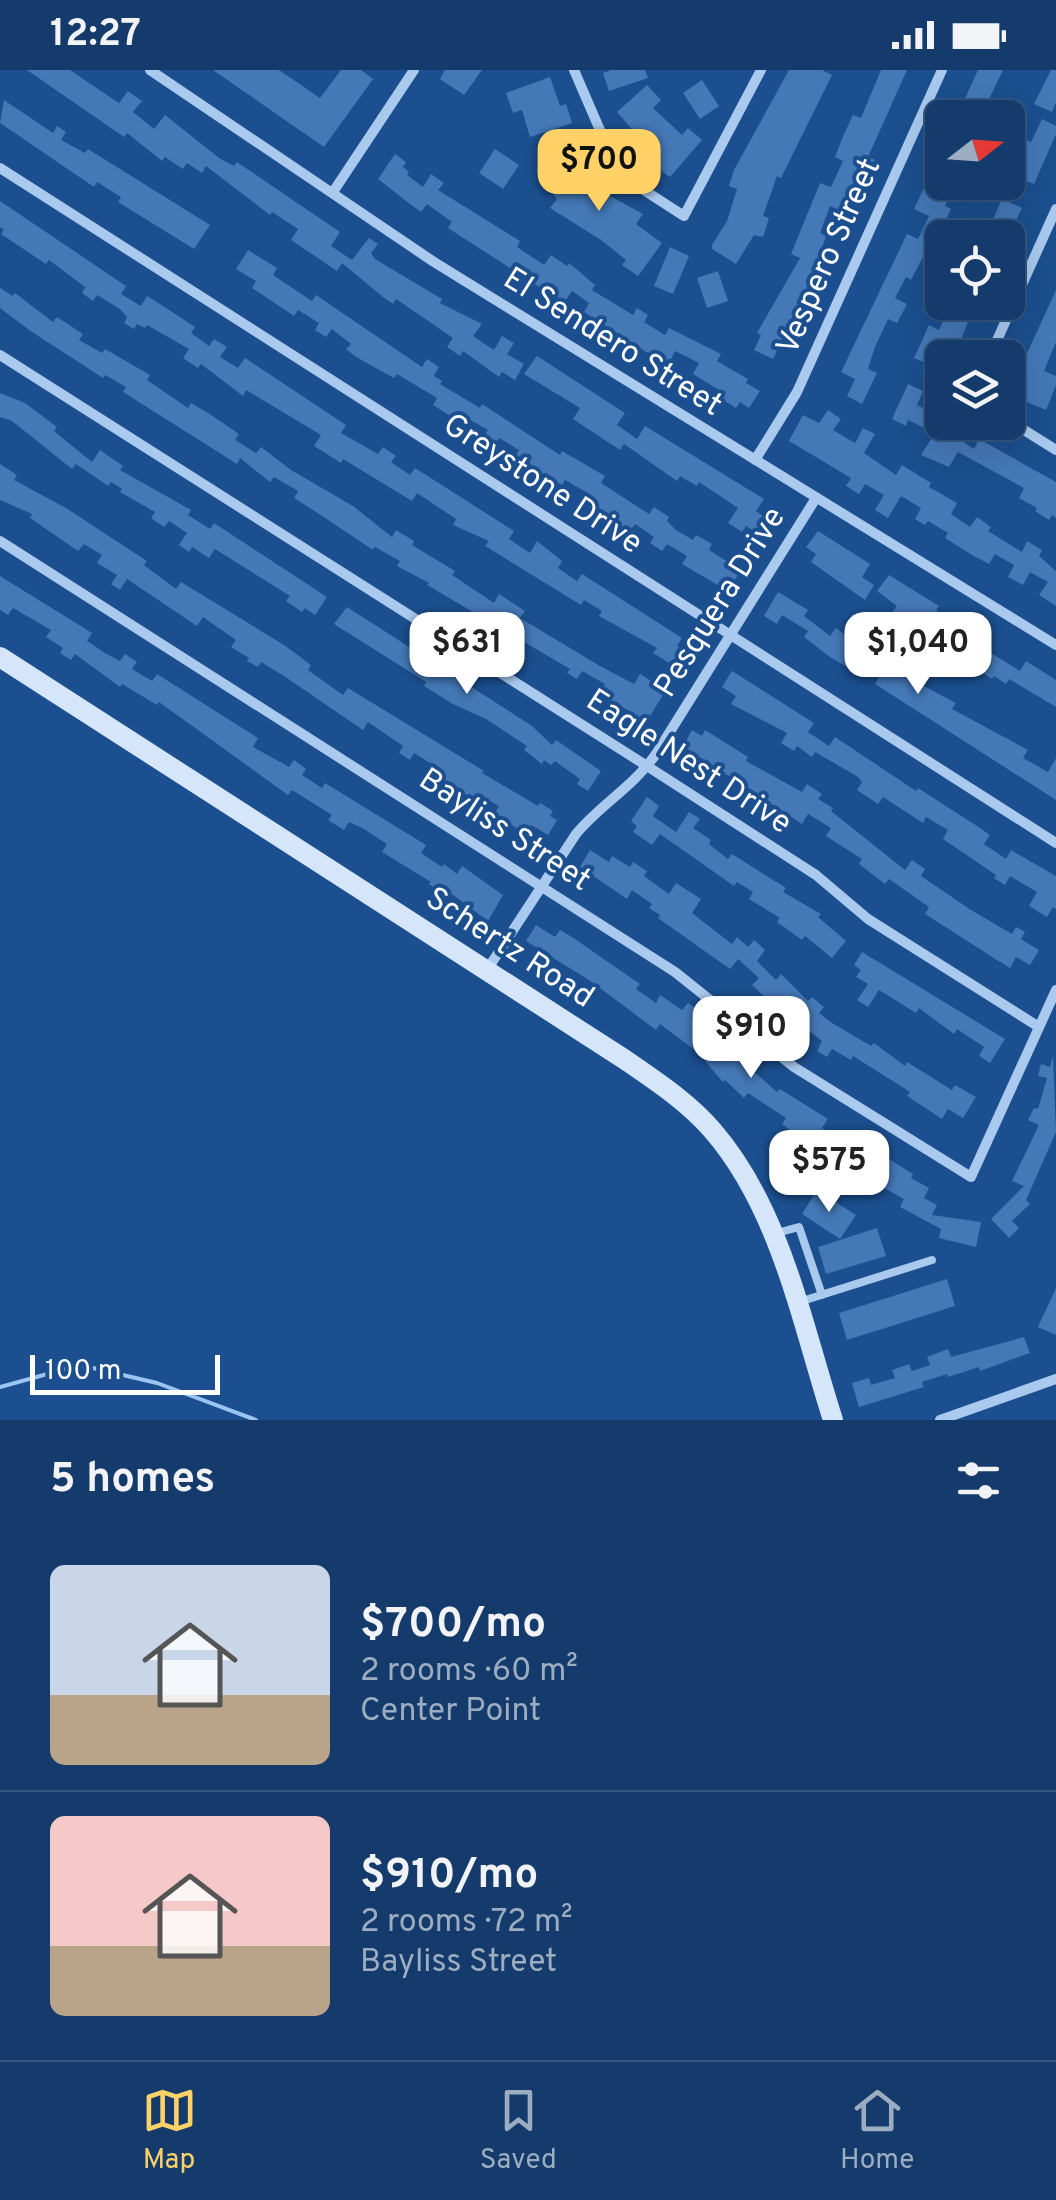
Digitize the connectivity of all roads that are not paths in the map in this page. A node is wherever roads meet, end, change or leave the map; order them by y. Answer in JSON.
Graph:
{"nodes":[{"id":1,"x":150,"y":70,"type":"edge"},
{"id":2,"x":414,"y":70,"type":"edge"},
{"id":3,"x":574,"y":70,"type":"edge"},
{"id":4,"x":762,"y":70,"type":"edge"},
{"id":5,"x":942,"y":70,"type":"edge"},
{"id":6,"x":0,"y":168,"type":"edge"},
{"id":7,"x":333,"y":192,"type":"junction"},
{"id":8,"x":1056,"y":209,"type":"edge"},
{"id":9,"x":997,"y":340,"type":"edge"},
{"id":10,"x":0,"y":355,"type":"edge"},
{"id":11,"x":1025,"y":431,"type":"edge"},
{"id":12,"x":1056,"y":450,"type":"edge"},
{"id":13,"x":755,"y":460,"type":"junction"},
{"id":14,"x":816,"y":498,"type":"junction"},
{"id":15,"x":0,"y":540,"type":"edge"},
{"id":16,"x":730,"y":635,"type":"junction"},
{"id":17,"x":1056,"y":646,"type":"edge"},
{"id":18,"x":0,"y":657,"type":"edge"},
{"id":19,"x":648,"y":766,"type":"junction"},
{"id":20,"x":1056,"y":843,"type":"edge"},
{"id":21,"x":542,"y":886,"type":"junction"},
{"id":22,"x":486,"y":970,"type":"junction"},
{"id":23,"x":1056,"y":990,"type":"edge"},
{"id":24,"x":1039,"y":1027,"type":"junction"},
{"id":25,"x":773,"y":1235,"type":"junction"},
{"id":26,"x":932,"y":1260,"type":"dead end"},
{"id":27,"x":822,"y":1295,"type":"junction"},
{"id":28,"x":795,"y":1303,"type":"junction"},
{"id":29,"x":1056,"y":1379,"type":"edge"},
{"id":30,"x":833,"y":1420,"type":"edge"},
{"id":31,"x":940,"y":1420,"type":"edge"}],
"edges":[{"from":1,"to":7,"type":"street","name":"El Sendero Street"},
{"from":2,"to":7,"type":"street"},
{"from":3,"to":4,"type":"street"},
{"from":5,"to":13,"type":"street","name":"Vespero Street"},
{"from":6,"to":16,"type":"street","name":"Greystone Drive"},
{"from":7,"to":13,"type":"street","name":"El Sendero Street"},
{"from":8,"to":9,"type":"street"},
{"from":10,"to":19,"type":"street","name":"Eagle Nest Drive"},
{"from":11,"to":12,"type":"street"},
{"from":13,"to":14,"type":"street","name":"El Sendero Street"},
{"from":14,"to":16,"type":"street","name":"Pesquera Drive"},
{"from":14,"to":17,"type":"street","name":"El Sendero Street"},
{"from":15,"to":21,"type":"street","name":"Bayliss Street"},
{"from":16,"to":19,"type":"street","name":"Pesquera Drive"},
{"from":16,"to":20,"type":"street","name":"Greystone Drive"},
{"from":18,"to":22,"type":"street","name":"Schertz Road"},
{"from":19,"to":21,"type":"street","name":"Pesquera Drive"},
{"from":19,"to":24,"type":"street","name":"Eagle Nest Drive"},
{"from":21,"to":22,"type":"street","name":"Pesquera Drive"},
{"from":21,"to":24,"type":"street","name":"Bayliss Street"},
{"from":22,"to":25,"type":"street","name":"Schertz Road"},
{"from":23,"to":24,"type":"street"},
{"from":25,"to":27,"type":"lane"},
{"from":25,"to":28,"type":"street","name":"Schertz Road"},
{"from":26,"to":27,"type":"lane"},
{"from":27,"to":28,"type":"lane"},
{"from":28,"to":30,"type":"street","name":"Schertz Road"},
{"from":29,"to":31,"type":"street"}]}
